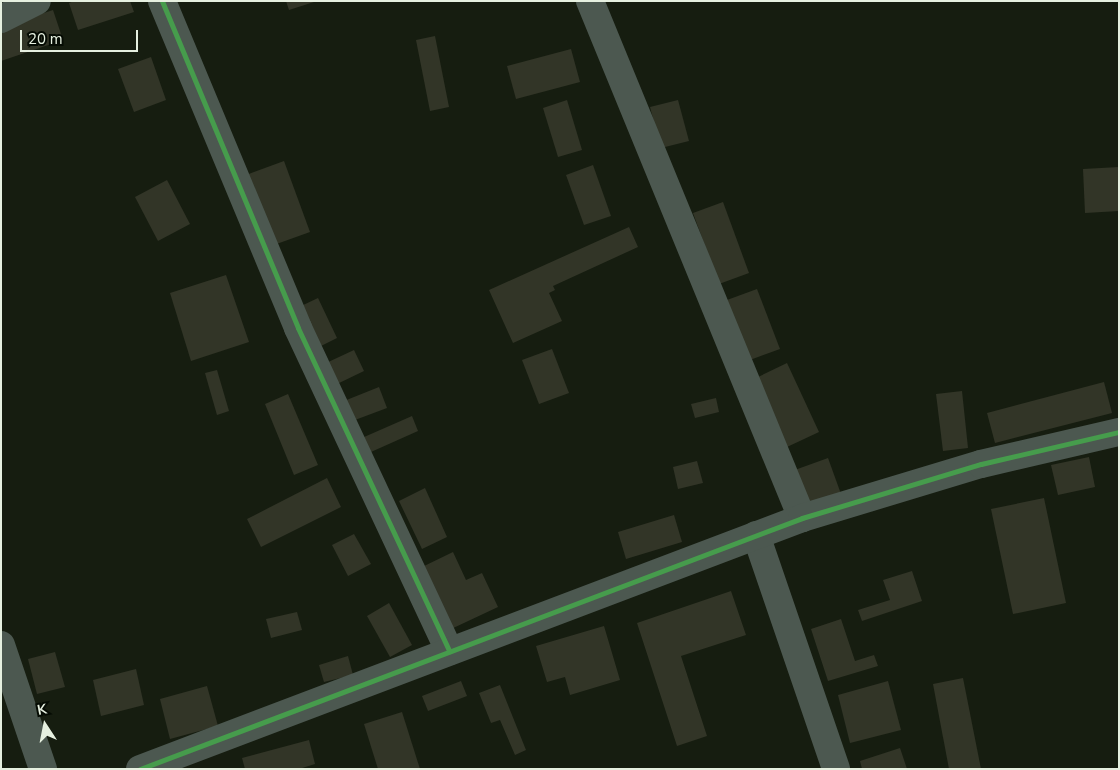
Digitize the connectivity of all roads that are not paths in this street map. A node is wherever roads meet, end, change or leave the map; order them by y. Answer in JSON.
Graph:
{"nodes":[{"id":1,"x":37,"y":1,"type":"edge"},
{"id":2,"x":162,"y":1,"type":"edge"},
{"id":3,"x":590,"y":1,"type":"edge"},
{"id":4,"x":1,"y":19,"type":"edge"},
{"id":5,"x":1119,"y":432,"type":"edge"},
{"id":6,"x":802,"y":518,"type":"junction"},
{"id":7,"x":756,"y":535,"type":"junction"},
{"id":8,"x":1,"y":645,"type":"edge"},
{"id":9,"x":449,"y":651,"type":"junction"},
{"id":10,"x":43,"y":769,"type":"edge"},
{"id":11,"x":140,"y":769,"type":"edge"},
{"id":12,"x":836,"y":769,"type":"edge"}],
"edges":[{"from":1,"to":4,"type":"street"},
{"from":2,"to":9,"type":"street"},
{"from":3,"to":6,"type":"street"},
{"from":5,"to":6,"type":"street"},
{"from":6,"to":7,"type":"street"},
{"from":7,"to":9,"type":"street"},
{"from":7,"to":12,"type":"street"},
{"from":8,"to":10,"type":"street"},
{"from":9,"to":11,"type":"street"}]}
